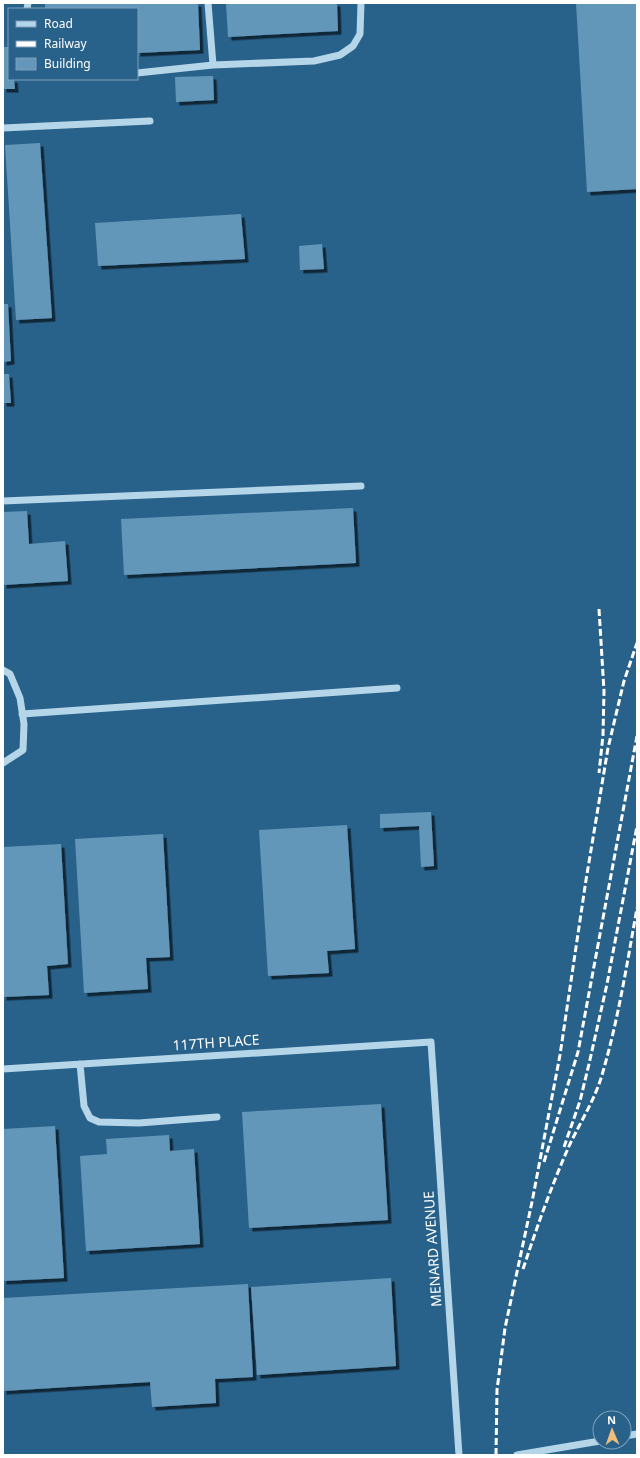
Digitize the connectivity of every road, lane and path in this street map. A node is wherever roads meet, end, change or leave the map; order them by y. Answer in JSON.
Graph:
{"nodes":[{"id":1,"x":208,"y":3,"type":"edge"},
{"id":2,"x":362,"y":3,"type":"edge"},
{"id":3,"x":213,"y":65,"type":"junction"},
{"id":4,"x":138,"y":73,"type":"edge"},
{"id":5,"x":150,"y":121,"type":"dead end"},
{"id":6,"x":3,"y":128,"type":"edge"},
{"id":7,"x":361,"y":486,"type":"dead end"},
{"id":8,"x":3,"y":501,"type":"edge"},
{"id":9,"x":3,"y":670,"type":"edge"},
{"id":10,"x":397,"y":688,"type":"dead end"},
{"id":11,"x":22,"y":714,"type":"junction"},
{"id":12,"x":3,"y":763,"type":"edge"},
{"id":13,"x":431,"y":1042,"type":"joint"},
{"id":14,"x":80,"y":1064,"type":"junction"},
{"id":15,"x":3,"y":1069,"type":"edge"},
{"id":16,"x":217,"y":1116,"type":"dead end"},
{"id":17,"x":592,"y":1442,"type":"edge"},
{"id":18,"x":459,"y":1455,"type":"edge"},
{"id":19,"x":517,"y":1455,"type":"edge"}],
"edges":[{"from":1,"to":3,"type":"street"},
{"from":2,"to":3,"type":"street"},
{"from":3,"to":4,"type":"street"},
{"from":5,"to":6,"type":"street"},
{"from":7,"to":8,"type":"street"},
{"from":9,"to":11,"type":"street"},
{"from":10,"to":11,"type":"street"},
{"from":11,"to":12,"type":"street"},
{"from":13,"to":14,"type":"street","name":"117TH PLACE"},
{"from":13,"to":18,"type":"street","name":"MENARD AVENUE"},
{"from":14,"to":15,"type":"street","name":"117TH PLACE"},
{"from":14,"to":16,"type":"street"},
{"from":17,"to":19,"type":"street"}]}
